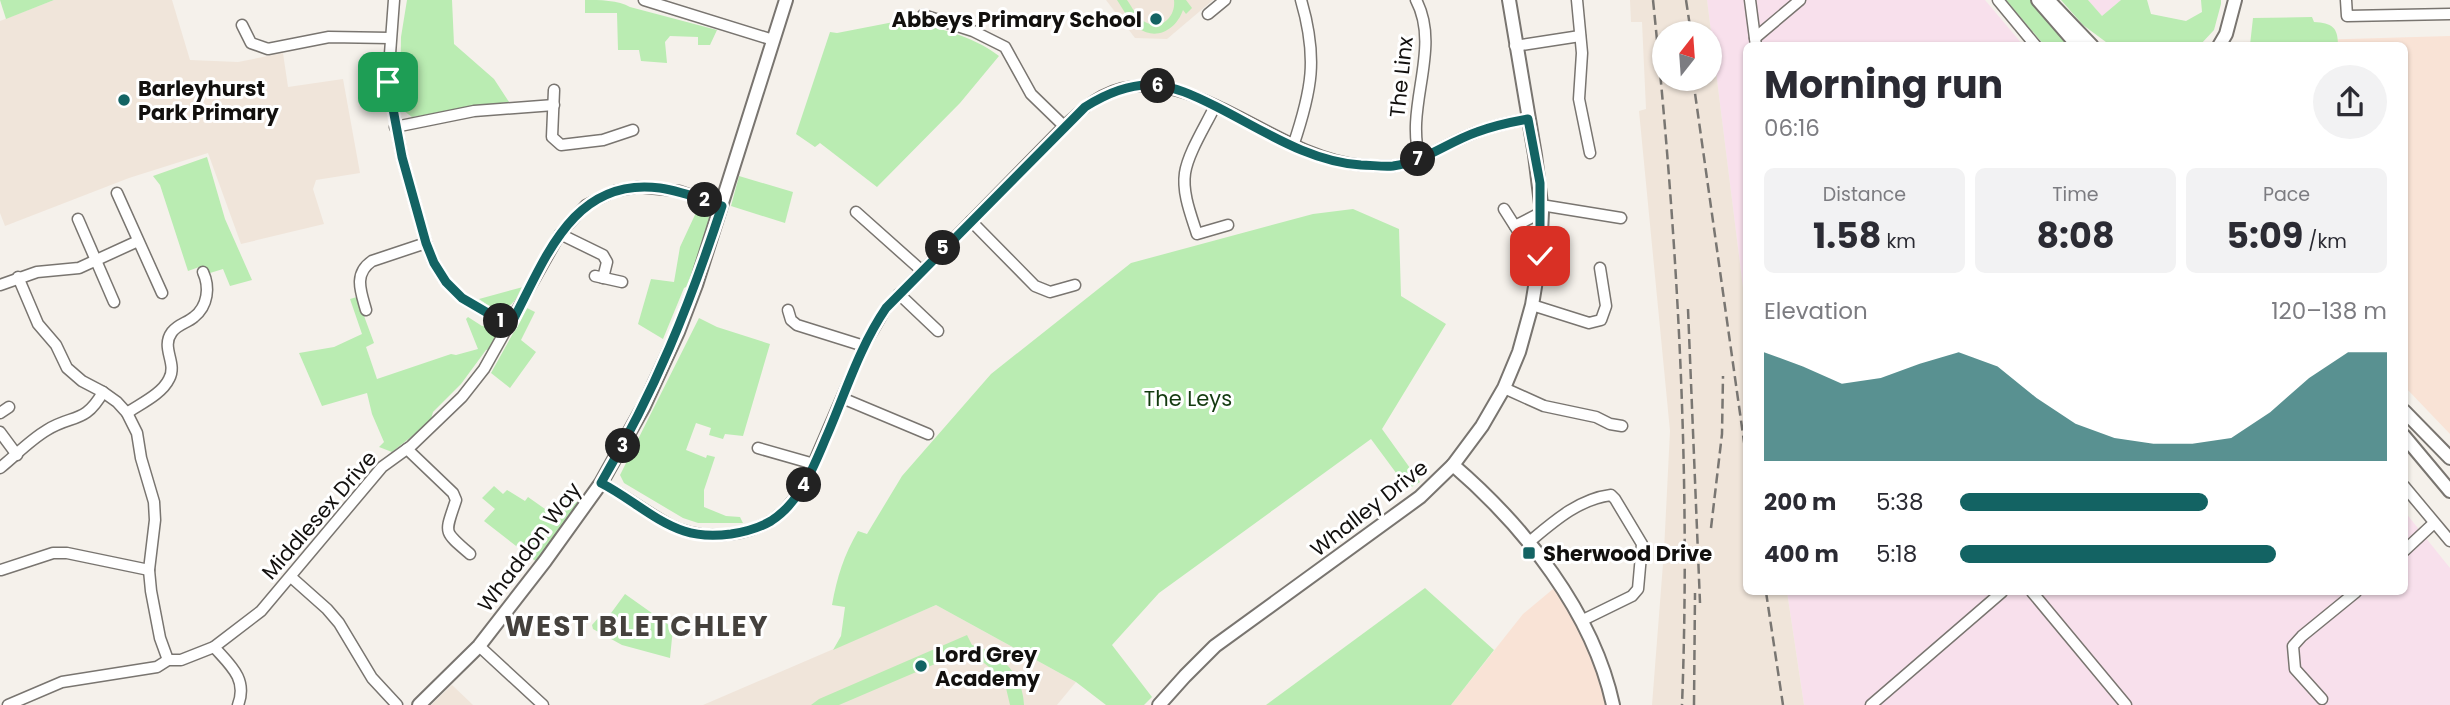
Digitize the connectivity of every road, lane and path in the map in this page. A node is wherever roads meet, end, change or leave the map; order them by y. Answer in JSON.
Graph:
{"nodes":[{"id":1,"x":394,"y":0,"type":"edge"},
{"id":2,"x":786,"y":0,"type":"edge"},
{"id":3,"x":1225,"y":0,"type":"edge"},
{"id":4,"x":1301,"y":0,"type":"edge"},
{"id":5,"x":1416,"y":0,"type":"edge"},
{"id":6,"x":1508,"y":0,"type":"edge"},
{"id":7,"x":1577,"y":0,"type":"edge"},
{"id":8,"x":1750,"y":0,"type":"edge"},
{"id":9,"x":1800,"y":0,"type":"edge"},
{"id":10,"x":1998,"y":0,"type":"edge"},
{"id":11,"x":2038,"y":0,"type":"edge"},
{"id":12,"x":2048,"y":0,"type":"edge"},
{"id":13,"x":2235,"y":0,"type":"edge"},
{"id":14,"x":2346,"y":0,"type":"edge"},
{"id":15,"x":650,"y":1,"type":"edge"},
{"id":16,"x":1208,"y":14,"type":"dead end"},
{"id":17,"x":2450,"y":14,"type":"edge"},
{"id":18,"x":923,"y":15,"type":"dead end"},
{"id":19,"x":242,"y":25,"type":"dead end"},
{"id":20,"x":1580,"y":36,"type":"junction"},
{"id":21,"x":390,"y":38,"type":"junction"},
{"id":22,"x":774,"y":40,"type":"junction"},
{"id":23,"x":1756,"y":42,"type":"edge"},
{"id":24,"x":2033,"y":42,"type":"edge"},
{"id":25,"x":2075,"y":42,"type":"edge"},
{"id":26,"x":2088,"y":42,"type":"edge"},
{"id":27,"x":2221,"y":42,"type":"edge"},
{"id":28,"x":2233,"y":42,"type":"edge"},
{"id":29,"x":1515,"y":46,"type":"junction"},
{"id":30,"x":554,"y":90,"type":"dead end"},
{"id":31,"x":554,"y":105,"type":"junction"},
{"id":32,"x":1215,"y":106,"type":"junction"},
{"id":33,"x":1528,"y":119,"type":"junction"},
{"id":34,"x":1064,"y":126,"type":"junction"},
{"id":35,"x":395,"y":127,"type":"junction"},
{"id":36,"x":633,"y":130,"type":"dead end"},
{"id":37,"x":1293,"y":146,"type":"junction"},
{"id":38,"x":1591,"y":153,"type":"dead end"},
{"id":39,"x":1420,"y":159,"type":"junction"},
{"id":40,"x":117,"y":193,"type":"dead end"},
{"id":41,"x":722,"y":206,"type":"junction"},
{"id":42,"x":1504,"y":209,"type":"dead end"},
{"id":43,"x":1541,"y":209,"type":"junction"},
{"id":44,"x":856,"y":212,"type":"dead end"},
{"id":45,"x":1622,"y":218,"type":"dead end"},
{"id":46,"x":78,"y":219,"type":"dead end"},
{"id":47,"x":971,"y":220,"type":"junction"},
{"id":48,"x":1228,"y":225,"type":"dead end"},
{"id":49,"x":1515,"y":226,"type":"junction"},
{"id":50,"x":560,"y":234,"type":"junction"},
{"id":51,"x":138,"y":241,"type":"junction"},
{"id":52,"x":426,"y":243,"type":"junction"},
{"id":53,"x":1540,"y":256,"type":"junction"},
{"id":54,"x":96,"y":261,"type":"junction"},
{"id":55,"x":1600,"y":268,"type":"dead end"},
{"id":56,"x":921,"y":270,"type":"junction"},
{"id":57,"x":203,"y":272,"type":"dead end"},
{"id":58,"x":18,"y":277,"type":"junction"},
{"id":59,"x":622,"y":282,"type":"dead end"},
{"id":60,"x":0,"y":285,"type":"edge"},
{"id":61,"x":1075,"y":285,"type":"dead end"},
{"id":62,"x":162,"y":293,"type":"dead end"},
{"id":63,"x":899,"y":294,"type":"junction"},
{"id":64,"x":114,"y":302,"type":"dead end"},
{"id":65,"x":1532,"y":304,"type":"junction"},
{"id":66,"x":366,"y":310,"type":"dead end"},
{"id":67,"x":788,"y":310,"type":"dead end"},
{"id":68,"x":510,"y":326,"type":"junction"},
{"id":69,"x":938,"y":331,"type":"dead end"},
{"id":70,"x":864,"y":346,"type":"junction"},
{"id":71,"x":1504,"y":388,"type":"junction"},
{"id":72,"x":103,"y":392,"type":"junction"},
{"id":73,"x":842,"y":398,"type":"junction"},
{"id":74,"x":9,"y":407,"type":"dead end"},
{"id":75,"x":0,"y":413,"type":"edge"},
{"id":76,"x":127,"y":413,"type":"junction"},
{"id":77,"x":2408,"y":415,"type":"edge"},
{"id":78,"x":1622,"y":426,"type":"dead end"},
{"id":79,"x":0,"y":432,"type":"edge"},
{"id":80,"x":928,"y":434,"type":"dead end"},
{"id":81,"x":2408,"y":440,"type":"edge"},
{"id":82,"x":758,"y":448,"type":"dead end"},
{"id":83,"x":407,"y":449,"type":"junction"},
{"id":84,"x":16,"y":455,"type":"junction"},
{"id":85,"x":2450,"y":458,"type":"edge"},
{"id":86,"x":814,"y":464,"type":"junction"},
{"id":87,"x":1454,"y":465,"type":"junction"},
{"id":88,"x":0,"y":468,"type":"edge"},
{"id":89,"x":601,"y":483,"type":"junction"},
{"id":90,"x":2408,"y":491,"type":"edge"},
{"id":91,"x":2450,"y":491,"type":"edge"},
{"id":92,"x":2434,"y":523,"type":"junction"},
{"id":93,"x":2450,"y":541,"type":"edge"},
{"id":94,"x":1528,"y":543,"type":"junction"},
{"id":95,"x":2408,"y":547,"type":"edge"},
{"id":96,"x":470,"y":554,"type":"dead end"},
{"id":97,"x":0,"y":569,"type":"edge"},
{"id":98,"x":149,"y":570,"type":"junction"},
{"id":99,"x":291,"y":577,"type":"junction"},
{"id":100,"x":8,"y":580,"type":"dead end"},
{"id":101,"x":1999,"y":595,"type":"edge"},
{"id":102,"x":2034,"y":595,"type":"edge"},
{"id":103,"x":2352,"y":595,"type":"edge"},
{"id":104,"x":1583,"y":620,"type":"junction"},
{"id":105,"x":479,"y":646,"type":"junction"},
{"id":106,"x":214,"y":647,"type":"junction"},
{"id":107,"x":168,"y":660,"type":"junction"},
{"id":108,"x":2322,"y":699,"type":"dead end"},
{"id":109,"x":8,"y":705,"type":"edge"},
{"id":110,"x":238,"y":705,"type":"edge"},
{"id":111,"x":397,"y":705,"type":"edge"},
{"id":112,"x":419,"y":705,"type":"edge"},
{"id":113,"x":543,"y":705,"type":"edge"},
{"id":114,"x":1159,"y":705,"type":"edge"},
{"id":115,"x":1613,"y":705,"type":"edge"},
{"id":116,"x":1871,"y":705,"type":"edge"},
{"id":117,"x":2126,"y":705,"type":"edge"}],
"edges":[{"from":1,"to":21,"type":"street"},
{"from":2,"to":22,"type":"street","name":"Whaddon Way"},
{"from":3,"to":16,"type":"street"},
{"from":4,"to":37,"type":"street"},
{"from":5,"to":39,"type":"street","name":"The Linx"},
{"from":6,"to":29,"type":"street","name":"Whalley Drive"},
{"from":7,"to":20,"type":"street"},
{"from":8,"to":23,"type":"street"},
{"from":9,"to":23,"type":"street"},
{"from":10,"to":24,"type":"street"},
{"from":11,"to":25,"type":"street"},
{"from":12,"to":26,"type":"street"},
{"from":13,"to":27,"type":"street"},
{"from":13,"to":28,"type":"street"},
{"from":14,"to":17,"type":"street"},
{"from":15,"to":22,"type":"street"},
{"from":18,"to":34,"type":"street"},
{"from":19,"to":21,"type":"street"},
{"from":20,"to":29,"type":"street"},
{"from":20,"to":38,"type":"street"},
{"from":21,"to":35,"type":"street"},
{"from":22,"to":41,"type":"street","name":"Whaddon Way"},
{"from":29,"to":33,"type":"street","name":"Whalley Drive"},
{"from":30,"to":31,"type":"street"},
{"from":31,"to":35,"type":"street"},
{"from":31,"to":36,"type":"street"},
{"from":32,"to":34,"type":"street"},
{"from":32,"to":37,"type":"street"},
{"from":32,"to":48,"type":"street"},
{"from":33,"to":39,"type":"street"},
{"from":33,"to":43,"type":"street","name":"Whalley Drive"},
{"from":34,"to":47,"type":"street"},
{"from":35,"to":52,"type":"street"},
{"from":37,"to":39,"type":"street"},
{"from":40,"to":51,"type":"street"},
{"from":41,"to":50,"type":"street","name":"Middlesex Drive"},
{"from":41,"to":89,"type":"street","name":"Whaddon Way"},
{"from":42,"to":49,"type":"street"},
{"from":43,"to":45,"type":"street"},
{"from":43,"to":49,"type":"street"},
{"from":43,"to":53,"type":"street","name":"Whalley Drive"},
{"from":44,"to":56,"type":"street"},
{"from":46,"to":54,"type":"street"},
{"from":47,"to":56,"type":"street"},
{"from":47,"to":61,"type":"street"},
{"from":49,"to":53,"type":"street"},
{"from":50,"to":59,"type":"street"},
{"from":50,"to":68,"type":"street","name":"Middlesex Drive"},
{"from":51,"to":54,"type":"street"},
{"from":51,"to":62,"type":"street"},
{"from":52,"to":66,"type":"street"},
{"from":52,"to":68,"type":"street"},
{"from":53,"to":65,"type":"street","name":"Whalley Drive"},
{"from":54,"to":58,"type":"street"},
{"from":54,"to":64,"type":"street"},
{"from":55,"to":65,"type":"street"},
{"from":56,"to":63,"type":"street"},
{"from":57,"to":76,"type":"street"},
{"from":58,"to":60,"type":"street"},
{"from":58,"to":72,"type":"street"},
{"from":63,"to":69,"type":"street"},
{"from":63,"to":70,"type":"street"},
{"from":65,"to":71,"type":"street","name":"Whalley Drive"},
{"from":67,"to":70,"type":"street"},
{"from":68,"to":83,"type":"street","name":"Middlesex Drive"},
{"from":70,"to":73,"type":"street"},
{"from":71,"to":78,"type":"street"},
{"from":71,"to":87,"type":"street","name":"Whalley Drive"},
{"from":72,"to":76,"type":"street"},
{"from":72,"to":84,"type":"street"},
{"from":73,"to":80,"type":"street"},
{"from":73,"to":86,"type":"street"},
{"from":74,"to":75,"type":"street"},
{"from":76,"to":98,"type":"street"},
{"from":77,"to":85,"type":"street"},
{"from":79,"to":84,"type":"street"},
{"from":81,"to":91,"type":"street"},
{"from":82,"to":86,"type":"street"},
{"from":83,"to":96,"type":"street"},
{"from":83,"to":99,"type":"street","name":"Middlesex Drive"},
{"from":84,"to":88,"type":"street"},
{"from":86,"to":89,"type":"street"},
{"from":87,"to":94,"type":"street"},
{"from":87,"to":114,"type":"street","name":"Whalley Drive"},
{"from":89,"to":105,"type":"street","name":"Whaddon Way"},
{"from":90,"to":92,"type":"street"},
{"from":92,"to":93,"type":"street"},
{"from":92,"to":95,"type":"street"},
{"from":94,"to":104,"type":"street"},
{"from":94,"to":104,"type":"street"},
{"from":97,"to":98,"type":"street"},
{"from":97,"to":100,"type":"street"},
{"from":98,"to":107,"type":"street"},
{"from":99,"to":106,"type":"street","name":"Middlesex Drive"},
{"from":99,"to":111,"type":"street"},
{"from":101,"to":116,"type":"street"},
{"from":102,"to":117,"type":"street"},
{"from":103,"to":108,"type":"street"},
{"from":104,"to":115,"type":"street"},
{"from":105,"to":112,"type":"street","name":"Whaddon Way"},
{"from":105,"to":113,"type":"street"},
{"from":106,"to":107,"type":"street","name":"Middlesex Drive"},
{"from":106,"to":110,"type":"street"},
{"from":107,"to":109,"type":"street","name":"Middlesex Drive"}]}
